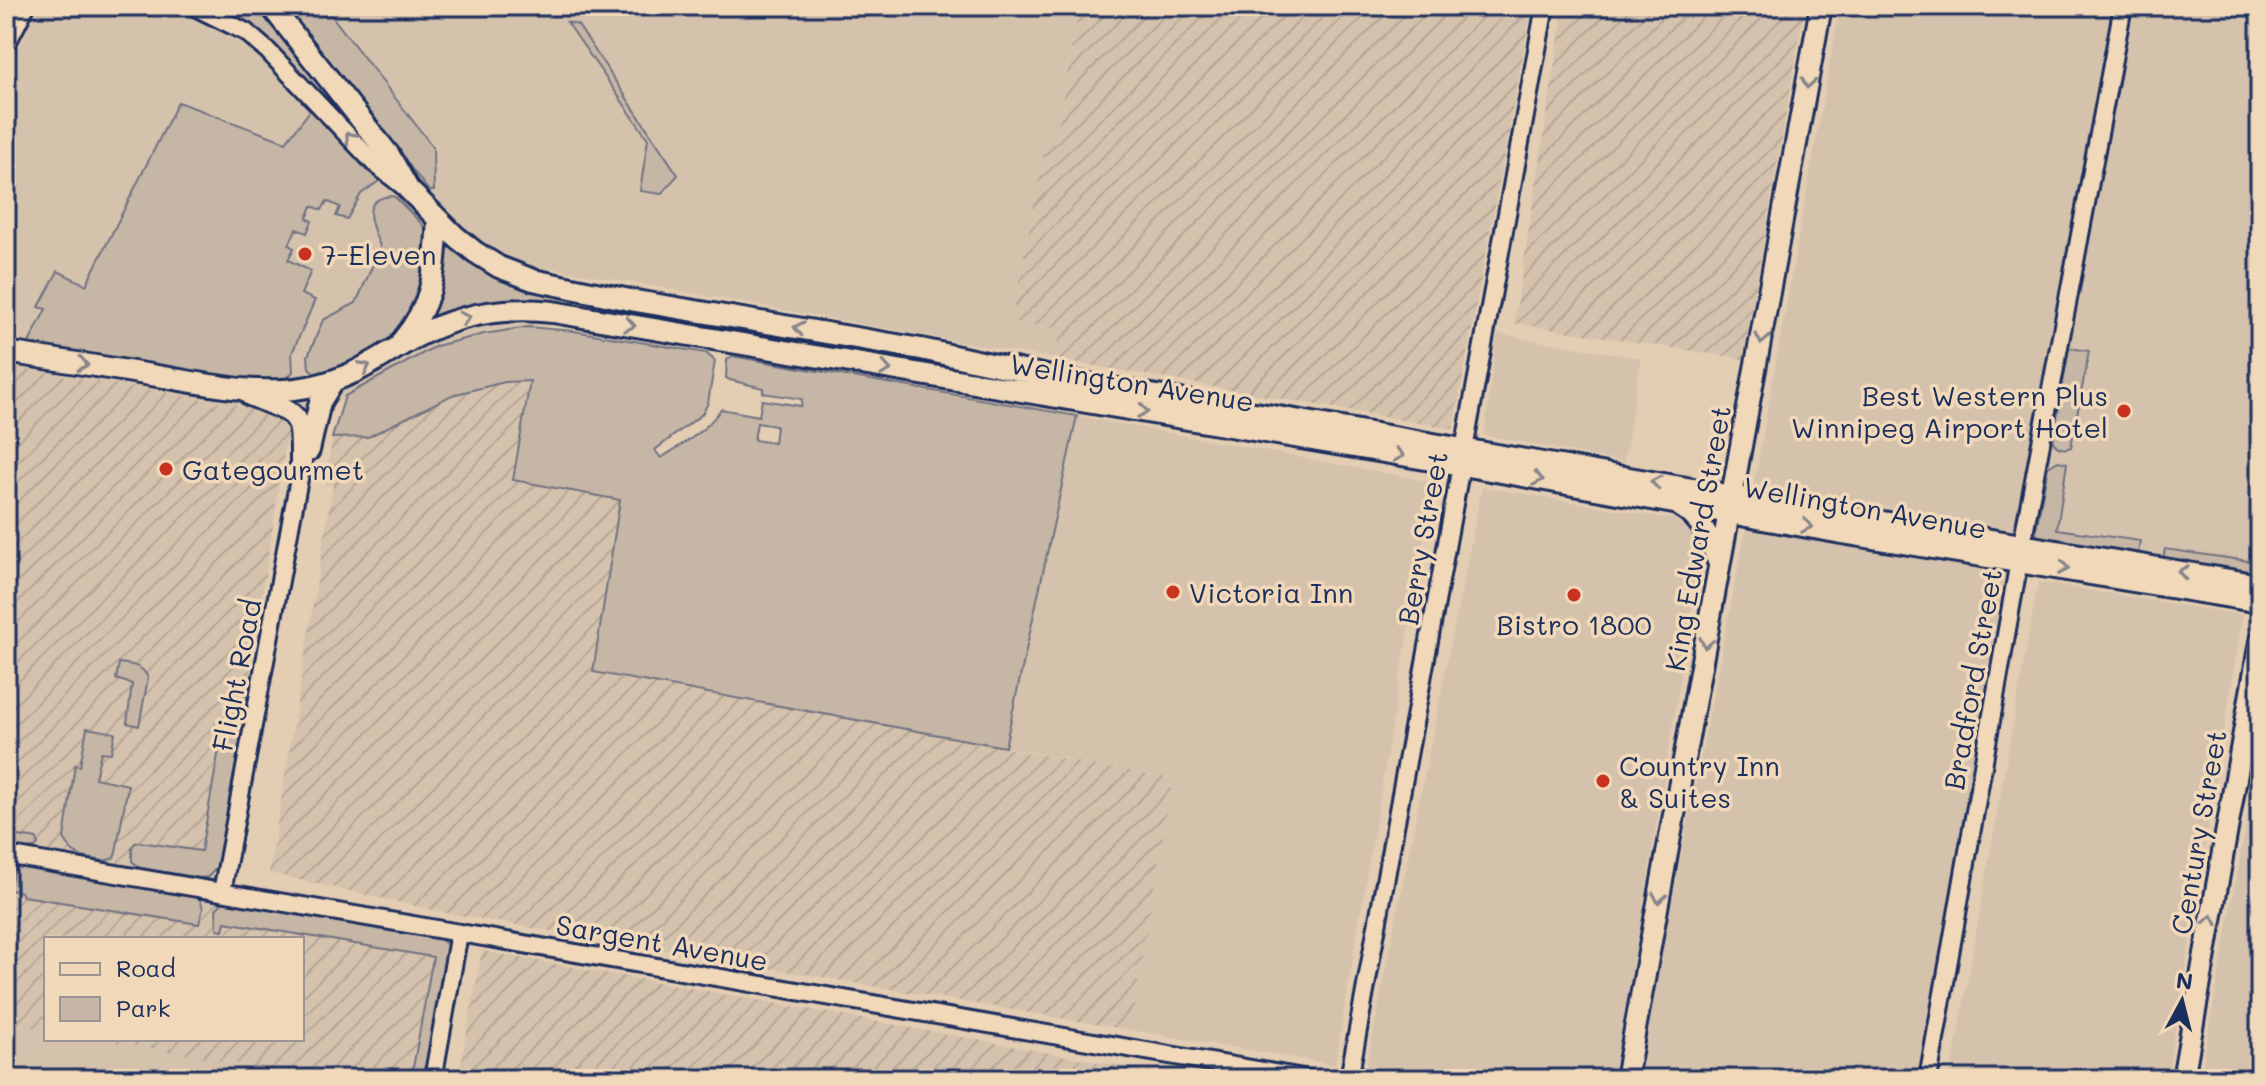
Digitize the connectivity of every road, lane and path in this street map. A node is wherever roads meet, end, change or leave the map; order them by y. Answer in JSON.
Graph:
{"nodes":[{"id":1,"x":26,"y":6,"type":"edge"},
{"id":2,"x":193,"y":6,"type":"edge"},
{"id":3,"x":271,"y":6,"type":"edge"},
{"id":4,"x":1545,"y":6,"type":"edge"},
{"id":5,"x":1821,"y":6,"type":"edge"},
{"id":6,"x":2123,"y":6,"type":"edge"},
{"id":7,"x":6,"y":45,"type":"edge"},
{"id":8,"x":408,"y":189,"type":"junction"},
{"id":9,"x":438,"y":220,"type":"junction"},
{"id":10,"x":395,"y":350,"type":"junction"},
{"id":11,"x":6,"y":352,"type":"edge"},
{"id":12,"x":333,"y":381,"type":"junction"},
{"id":13,"x":234,"y":388,"type":"junction"},
{"id":14,"x":1097,"y":394,"type":"junction"},
{"id":15,"x":1463,"y":457,"type":"junction"},
{"id":16,"x":301,"y":468,"type":"junction"},
{"id":17,"x":1668,"y":503,"type":"junction"},
{"id":18,"x":1732,"y":504,"type":"junction"},
{"id":19,"x":2021,"y":552,"type":"junction"},
{"id":20,"x":1720,"y":566,"type":"junction"},
{"id":21,"x":2260,"y":585,"type":"edge"},
{"id":22,"x":2260,"y":602,"type":"edge"},
{"id":23,"x":2260,"y":642,"type":"edge"},
{"id":24,"x":6,"y":855,"type":"edge"},
{"id":25,"x":222,"y":892,"type":"junction"},
{"id":26,"x":459,"y":933,"type":"junction"},
{"id":27,"x":433,"y":1079,"type":"edge"},
{"id":28,"x":1309,"y":1079,"type":"edge"},
{"id":29,"x":1349,"y":1079,"type":"edge"},
{"id":30,"x":1626,"y":1079,"type":"edge"},
{"id":31,"x":1928,"y":1079,"type":"edge"},
{"id":32,"x":2183,"y":1079,"type":"edge"}],
"edges":[{"from":1,"to":7,"type":"street"},
{"from":8,"to":2,"type":"street","name":"Wellington Avenue","one_way":true},
{"from":3,"to":8,"type":"main road","name":"Wellington Avenue"},
{"from":4,"to":15,"type":"street","name":"Berry Street"},
{"from":5,"to":18,"type":"main road","name":"King Edward Street","one_way":true},
{"from":6,"to":19,"type":"street","name":"Bradford Street"},
{"from":8,"to":9,"type":"main road","name":"Wellington Avenue"},
{"from":9,"to":10,"type":"main road"},
{"from":14,"to":9,"type":"main road","name":"Wellington Avenue","one_way":true},
{"from":12,"to":10,"type":"main road","name":"Wellington Avenue","one_way":true},
{"from":10,"to":14,"type":"main road","name":"Wellington Avenue","one_way":true},
{"from":11,"to":13,"type":"main road","name":"Wellington Avenue","one_way":true},
{"from":12,"to":13,"type":"main road","name":"Wellington Avenue"},
{"from":12,"to":16,"type":"main road"},
{"from":13,"to":16,"type":"main road"},
{"from":14,"to":15,"type":"main road","name":"Wellington Avenue"},
{"from":15,"to":17,"type":"main road","name":"Wellington Avenue","one_way":true},
{"from":18,"to":15,"type":"main road","name":"Wellington Avenue","one_way":true},
{"from":15,"to":29,"type":"street","name":"Berry Street"},
{"from":16,"to":25,"type":"street","name":"Flight Road"},
{"from":17,"to":18,"type":"main road","name":"Wellington Avenue"},
{"from":17,"to":20,"type":"main road"},
{"from":18,"to":19,"type":"main road","name":"Wellington Avenue"},
{"from":18,"to":20,"type":"main road","name":"King Edward Street"},
{"from":21,"to":19,"type":"main road","name":"Wellington Avenue","one_way":true},
{"from":19,"to":22,"type":"main road","name":"Wellington Avenue","one_way":true},
{"from":19,"to":31,"type":"street","name":"Bradford Street"},
{"from":20,"to":30,"type":"main road","name":"King Edward Street","one_way":true},
{"from":32,"to":23,"type":"main road","name":"Century Street","one_way":true},
{"from":24,"to":25,"type":"street","name":"Sargent Avenue"},
{"from":25,"to":26,"type":"street","name":"Sargent Avenue"},
{"from":26,"to":27,"type":"street"},
{"from":26,"to":28,"type":"street","name":"Sargent Avenue"}]}
